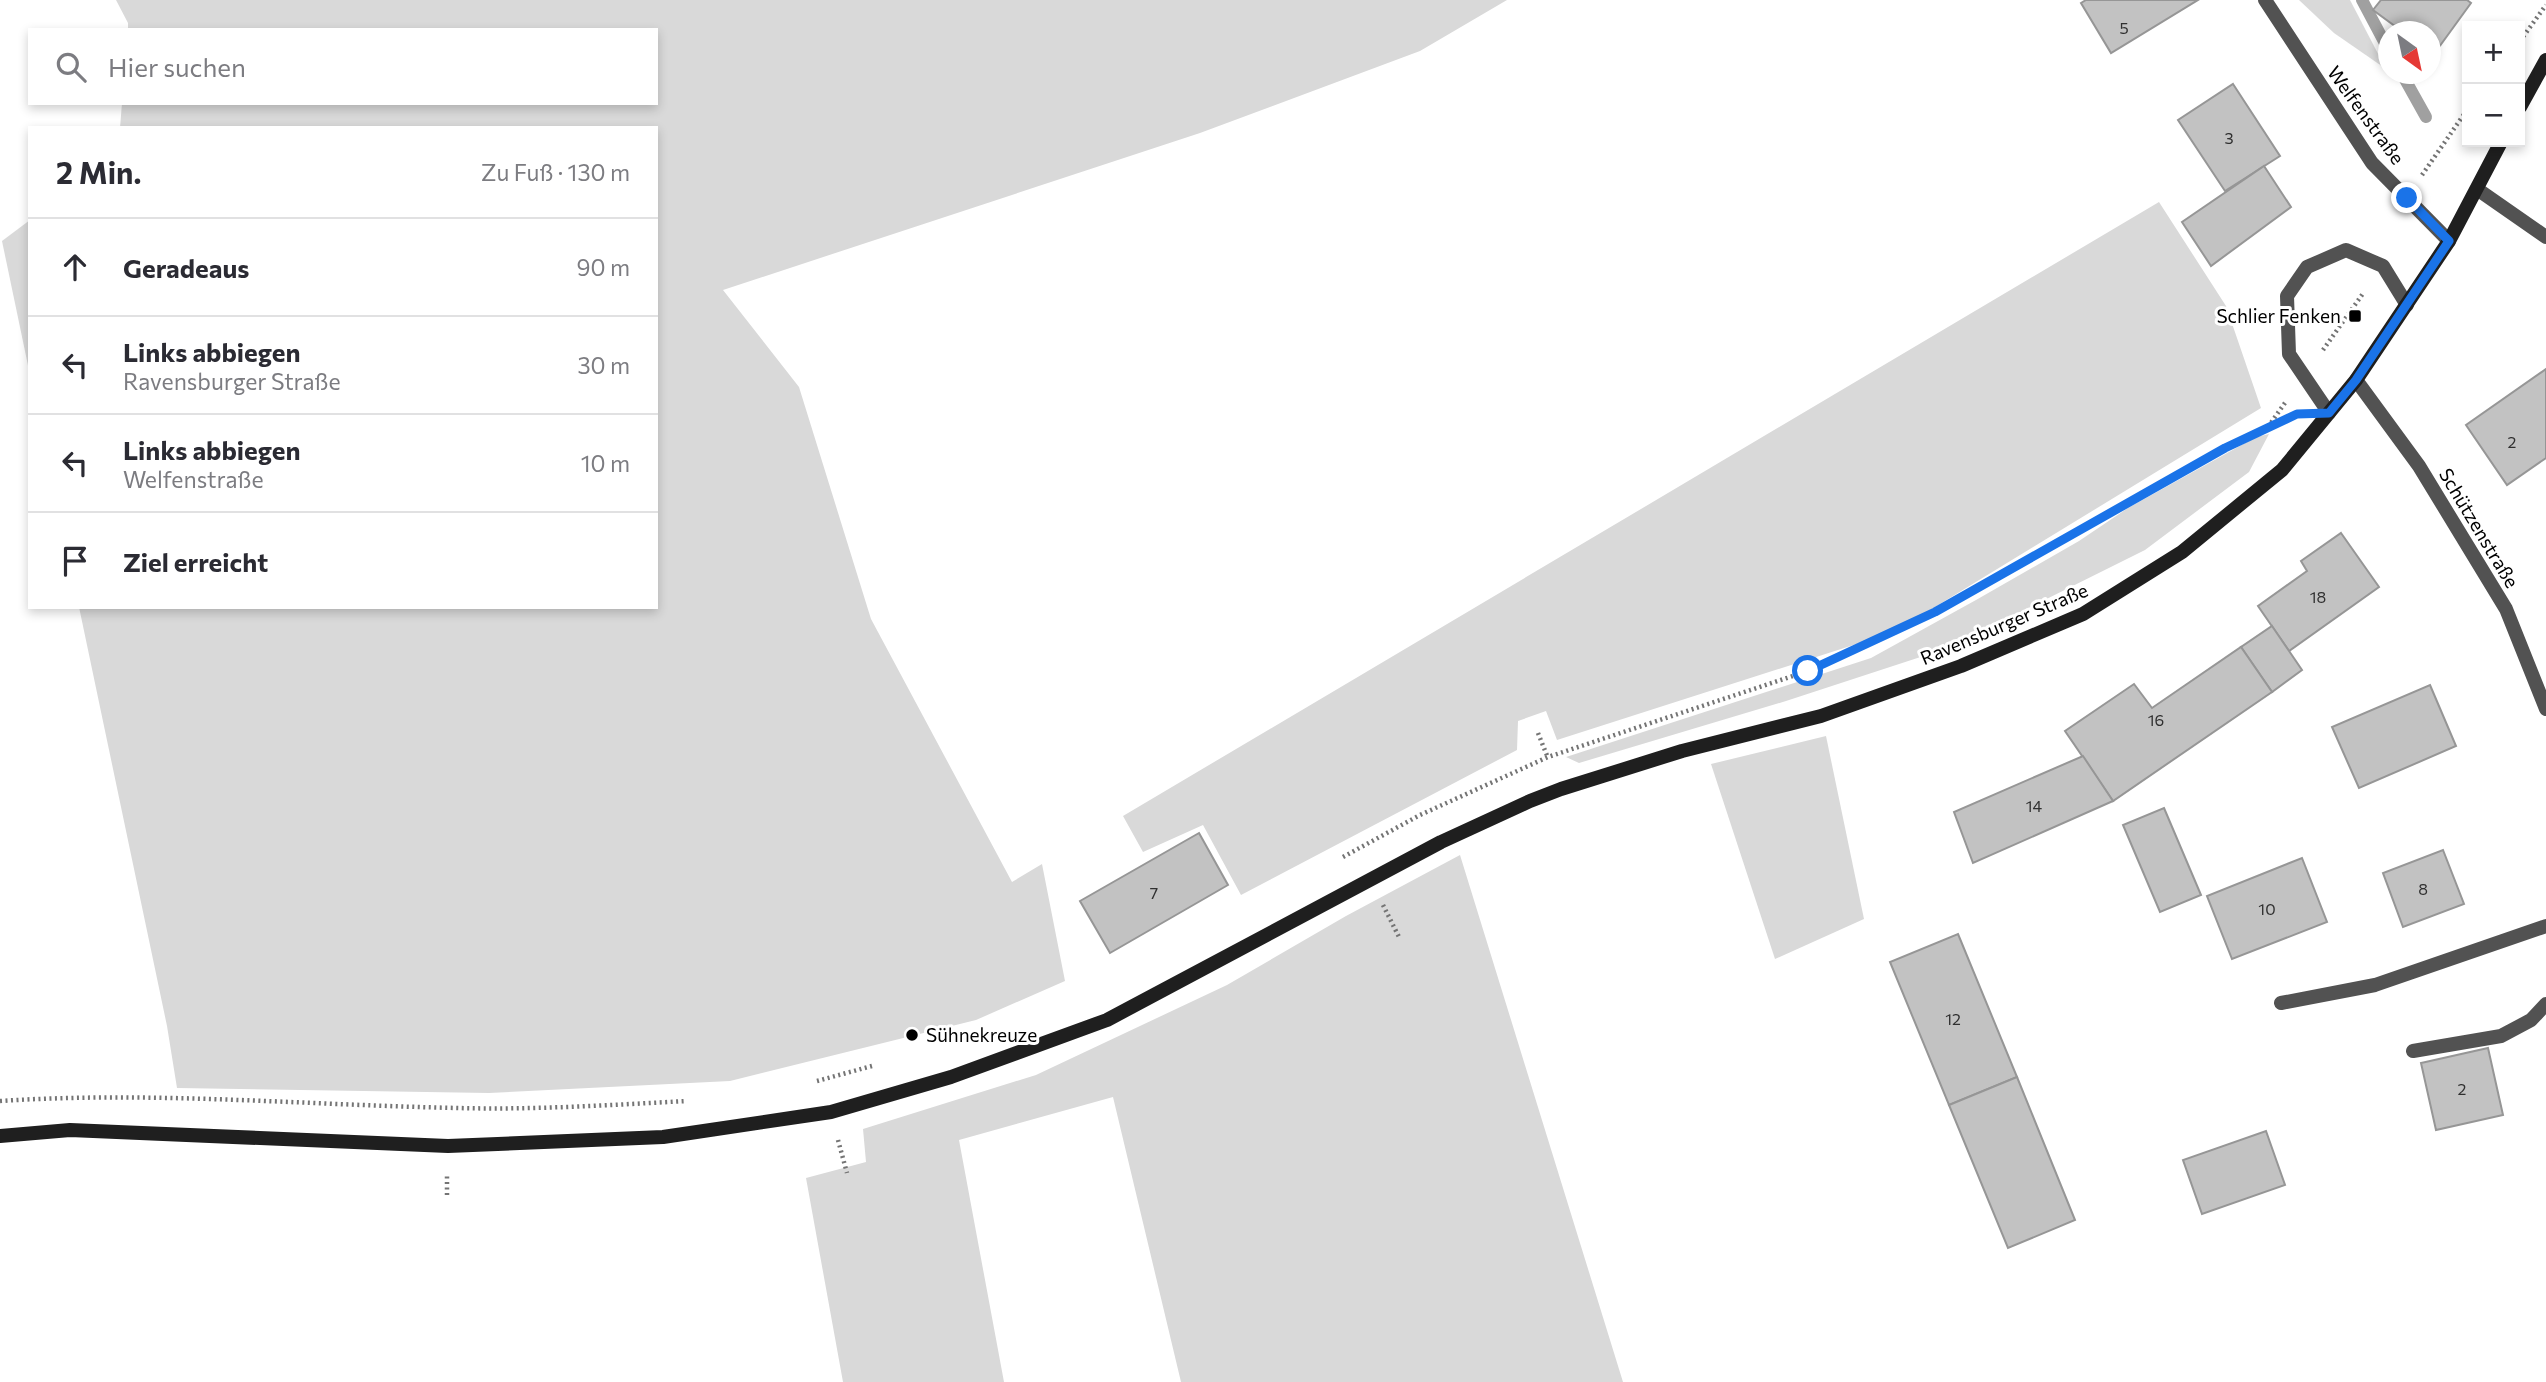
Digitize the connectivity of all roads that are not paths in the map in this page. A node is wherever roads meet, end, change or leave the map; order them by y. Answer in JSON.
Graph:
{"nodes":[{"id":1,"x":2265,"y":0,"type":"edge"},
{"id":2,"x":2546,"y":60,"type":"edge"},
{"id":3,"x":2525,"y":98,"type":"edge"},
{"id":4,"x":2498,"y":147,"type":"edge"},
{"id":5,"x":2477,"y":189,"type":"junction"},
{"id":6,"x":2546,"y":237,"type":"edge"},
{"id":7,"x":2449,"y":241,"type":"junction"},
{"id":8,"x":2407,"y":305,"type":"junction"},
{"id":9,"x":2356,"y":380,"type":"junction"},
{"id":10,"x":2329,"y":413,"type":"junction"},
{"id":11,"x":2546,"y":709,"type":"edge"},
{"id":12,"x":2546,"y":926,"type":"edge"},
{"id":13,"x":2281,"y":1003,"type":"dead end"},
{"id":14,"x":2546,"y":1004,"type":"edge"},
{"id":15,"x":2413,"y":1051,"type":"dead end"},
{"id":16,"x":0,"y":1136,"type":"edge"}],
"edges":[{"from":1,"to":7,"type":"street","name":"Welfenstraße"},
{"from":2,"to":3,"type":"main road"},
{"from":4,"to":5,"type":"main road","name":"Ravensburger Straße"},
{"from":5,"to":6,"type":"street"},
{"from":5,"to":7,"type":"main road","name":"Ravensburger Straße"},
{"from":7,"to":8,"type":"main road","name":"Ravensburger Straße"},
{"from":8,"to":9,"type":"main road","name":"Ravensburger Straße"},
{"from":8,"to":10,"type":"street"},
{"from":9,"to":10,"type":"main road","name":"Ravensburger Straße"},
{"from":9,"to":11,"type":"street","name":"Schützenstraße"},
{"from":10,"to":16,"type":"main road","name":"Ravensburger Straße"},
{"from":12,"to":13,"type":"street"},
{"from":14,"to":15,"type":"street"}]}
